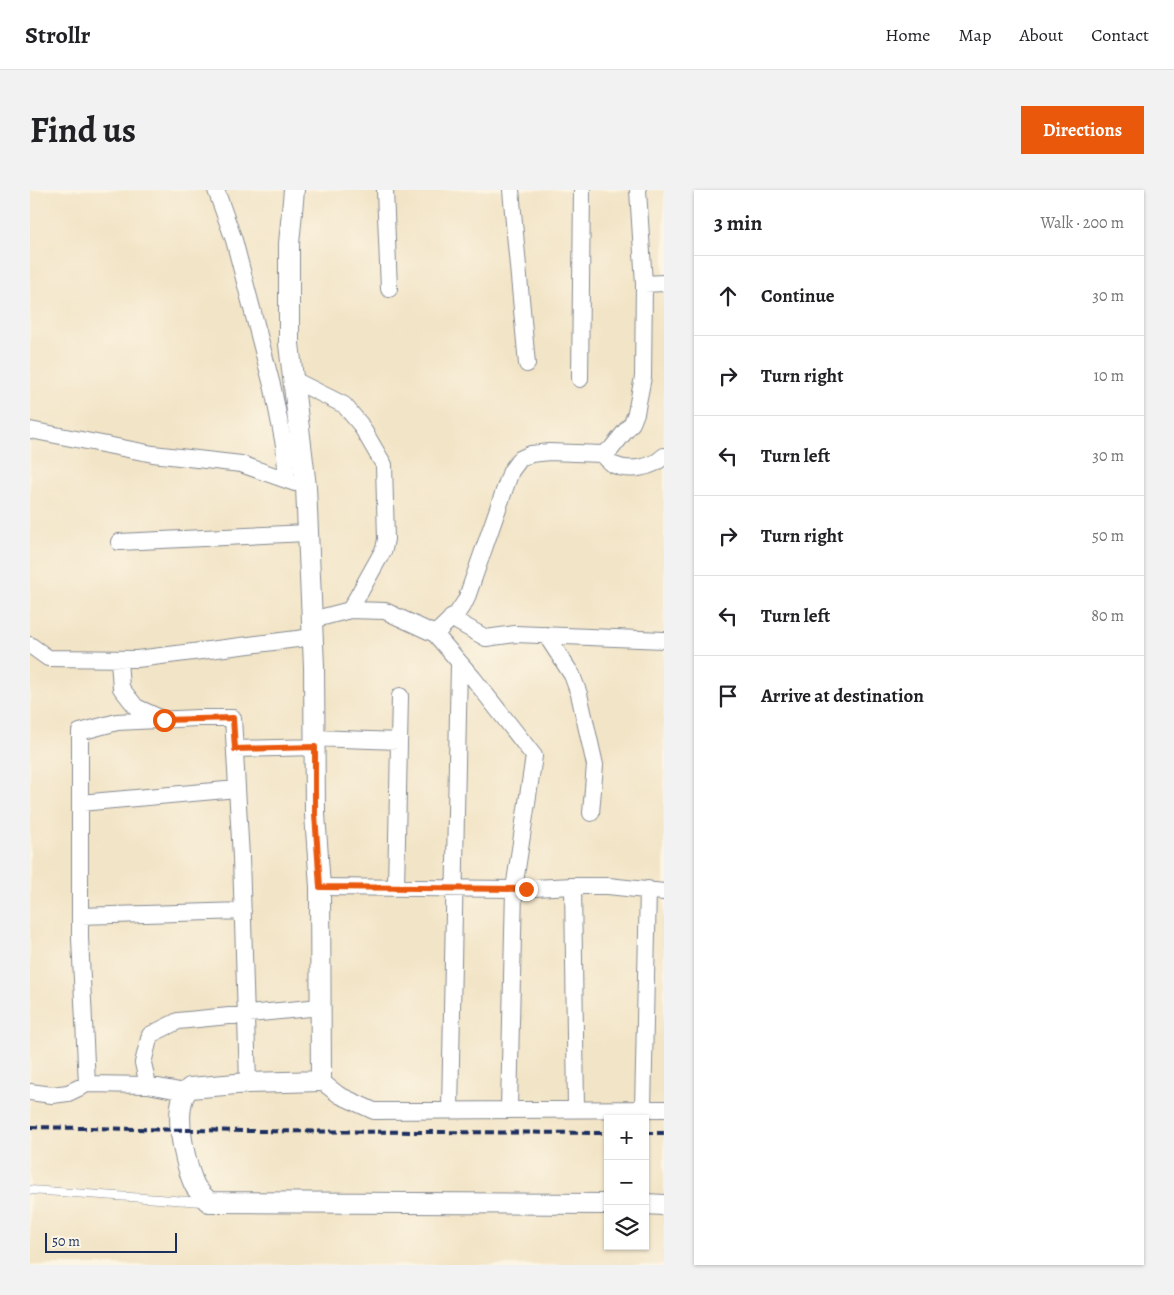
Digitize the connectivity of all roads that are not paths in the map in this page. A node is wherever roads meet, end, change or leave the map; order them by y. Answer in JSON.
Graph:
{"nodes":[{"id":1,"x":216,"y":190,"type":"edge"},
{"id":2,"x":294,"y":190,"type":"edge"},
{"id":3,"x":385,"y":190,"type":"edge"},
{"id":4,"x":511,"y":190,"type":"edge"},
{"id":5,"x":582,"y":190,"type":"edge"},
{"id":6,"x":638,"y":190,"type":"edge"},
{"id":7,"x":664,"y":283,"type":"edge"},
{"id":8,"x":644,"y":284,"type":"junction"},
{"id":9,"x":388,"y":289,"type":"dead end"},
{"id":10,"x":526,"y":364,"type":"dead end"},
{"id":11,"x":292,"y":379,"type":"junction"},
{"id":12,"x":580,"y":379,"type":"dead end"},
{"id":13,"x":30,"y":430,"type":"edge"},
{"id":14,"x":602,"y":454,"type":"junction"},
{"id":15,"x":664,"y":456,"type":"edge"},
{"id":16,"x":287,"y":480,"type":"junction"},
{"id":17,"x":306,"y":487,"type":"junction"},
{"id":18,"x":307,"y":533,"type":"junction"},
{"id":19,"x":119,"y":542,"type":"dead end"},
{"id":20,"x":350,"y":610,"type":"junction"},
{"id":21,"x":451,"y":618,"type":"junction"},
{"id":22,"x":312,"y":628,"type":"junction"},
{"id":23,"x":435,"y":634,"type":"junction"},
{"id":24,"x":546,"y":635,"type":"junction"},
{"id":25,"x":664,"y":640,"type":"edge"},
{"id":26,"x":30,"y":645,"type":"edge"},
{"id":27,"x":119,"y":660,"type":"junction"},
{"id":28,"x":459,"y":665,"type":"junction"},
{"id":29,"x":400,"y":696,"type":"dead end"},
{"id":30,"x":164,"y":720,"type":"junction"},
{"id":31,"x":399,"y":742,"type":"junction"},
{"id":32,"x":314,"y":743,"type":"junction"},
{"id":33,"x":235,"y":749,"type":"junction"},
{"id":34,"x":237,"y":789,"type":"junction"},
{"id":35,"x":80,"y":803,"type":"junction"},
{"id":36,"x":591,"y":813,"type":"dead end"},
{"id":37,"x":573,"y":886,"type":"junction"},
{"id":38,"x":320,"y":887,"type":"junction"},
{"id":39,"x":396,"y":888,"type":"junction"},
{"id":40,"x":456,"y":888,"type":"junction"},
{"id":41,"x":514,"y":889,"type":"junction"},
{"id":42,"x":656,"y":891,"type":"edge"},
{"id":43,"x":242,"y":911,"type":"junction"},
{"id":44,"x":80,"y":916,"type":"junction"},
{"id":45,"x":320,"y":1007,"type":"junction"},
{"id":46,"x":247,"y":1014,"type":"junction"},
{"id":47,"x":321,"y":1081,"type":"junction"},
{"id":48,"x":248,"y":1083,"type":"junction"},
{"id":49,"x":87,"y":1084,"type":"junction"},
{"id":50,"x":148,"y":1085,"type":"junction"},
{"id":51,"x":30,"y":1092,"type":"edge"},
{"id":52,"x":185,"y":1092,"type":"junction"},
{"id":53,"x":643,"y":1108,"type":"junction"},
{"id":54,"x":509,"y":1109,"type":"junction"},
{"id":55,"x":576,"y":1109,"type":"junction"},
{"id":56,"x":664,"y":1109,"type":"edge"},
{"id":57,"x":450,"y":1110,"type":"junction"},
{"id":58,"x":30,"y":1190,"type":"edge"},
{"id":59,"x":209,"y":1202,"type":"junction"},
{"id":60,"x":604,"y":1204,"type":"edge"},
{"id":61,"x":649,"y":1204,"type":"edge"},
{"id":62,"x":664,"y":1205,"type":"edge"}],
"edges":[{"from":1,"to":16,"type":"street"},
{"from":2,"to":11,"type":"street"},
{"from":3,"to":9,"type":"street"},
{"from":4,"to":10,"type":"street"},
{"from":5,"to":12,"type":"street"},
{"from":6,"to":8,"type":"street"},
{"from":7,"to":8,"type":"street"},
{"from":8,"to":14,"type":"street"},
{"from":11,"to":17,"type":"street"},
{"from":11,"to":20,"type":"street"},
{"from":13,"to":16,"type":"street"},
{"from":14,"to":15,"type":"street"},
{"from":14,"to":21,"type":"street"},
{"from":16,"to":17,"type":"street"},
{"from":17,"to":18,"type":"street"},
{"from":18,"to":19,"type":"street"},
{"from":18,"to":22,"type":"street"},
{"from":20,"to":22,"type":"street"},
{"from":20,"to":23,"type":"street"},
{"from":21,"to":23,"type":"street"},
{"from":21,"to":24,"type":"street"},
{"from":22,"to":27,"type":"street"},
{"from":22,"to":32,"type":"street"},
{"from":23,"to":28,"type":"street"},
{"from":24,"to":25,"type":"street"},
{"from":24,"to":36,"type":"street"},
{"from":26,"to":27,"type":"street"},
{"from":27,"to":30,"type":"street"},
{"from":28,"to":40,"type":"street"},
{"from":28,"to":41,"type":"street"},
{"from":29,"to":31,"type":"street"},
{"from":30,"to":33,"type":"street"},
{"from":30,"to":35,"type":"street"},
{"from":31,"to":32,"type":"street"},
{"from":31,"to":39,"type":"street"},
{"from":32,"to":33,"type":"street"},
{"from":32,"to":38,"type":"street"},
{"from":33,"to":34,"type":"street"},
{"from":34,"to":35,"type":"street"},
{"from":34,"to":43,"type":"street"},
{"from":35,"to":44,"type":"street"},
{"from":37,"to":41,"type":"street"},
{"from":37,"to":42,"type":"street"},
{"from":37,"to":55,"type":"street"},
{"from":38,"to":39,"type":"street"},
{"from":38,"to":45,"type":"street"},
{"from":39,"to":40,"type":"street"},
{"from":40,"to":41,"type":"street"},
{"from":40,"to":57,"type":"street"},
{"from":41,"to":54,"type":"street"},
{"from":42,"to":53,"type":"street"},
{"from":43,"to":44,"type":"street"},
{"from":43,"to":46,"type":"street"},
{"from":44,"to":49,"type":"street"},
{"from":45,"to":46,"type":"street"},
{"from":45,"to":47,"type":"street"},
{"from":46,"to":48,"type":"street"},
{"from":46,"to":50,"type":"street"},
{"from":47,"to":48,"type":"street"},
{"from":47,"to":57,"type":"street"},
{"from":48,"to":52,"type":"street"},
{"from":49,"to":50,"type":"street"},
{"from":49,"to":51,"type":"street"},
{"from":50,"to":52,"type":"street"},
{"from":52,"to":59,"type":"street"},
{"from":53,"to":55,"type":"street"},
{"from":53,"to":56,"type":"street"},
{"from":54,"to":55,"type":"street"},
{"from":54,"to":57,"type":"street"},
{"from":58,"to":59,"type":"lane"},
{"from":59,"to":60,"type":"street"},
{"from":61,"to":62,"type":"street"}]}
